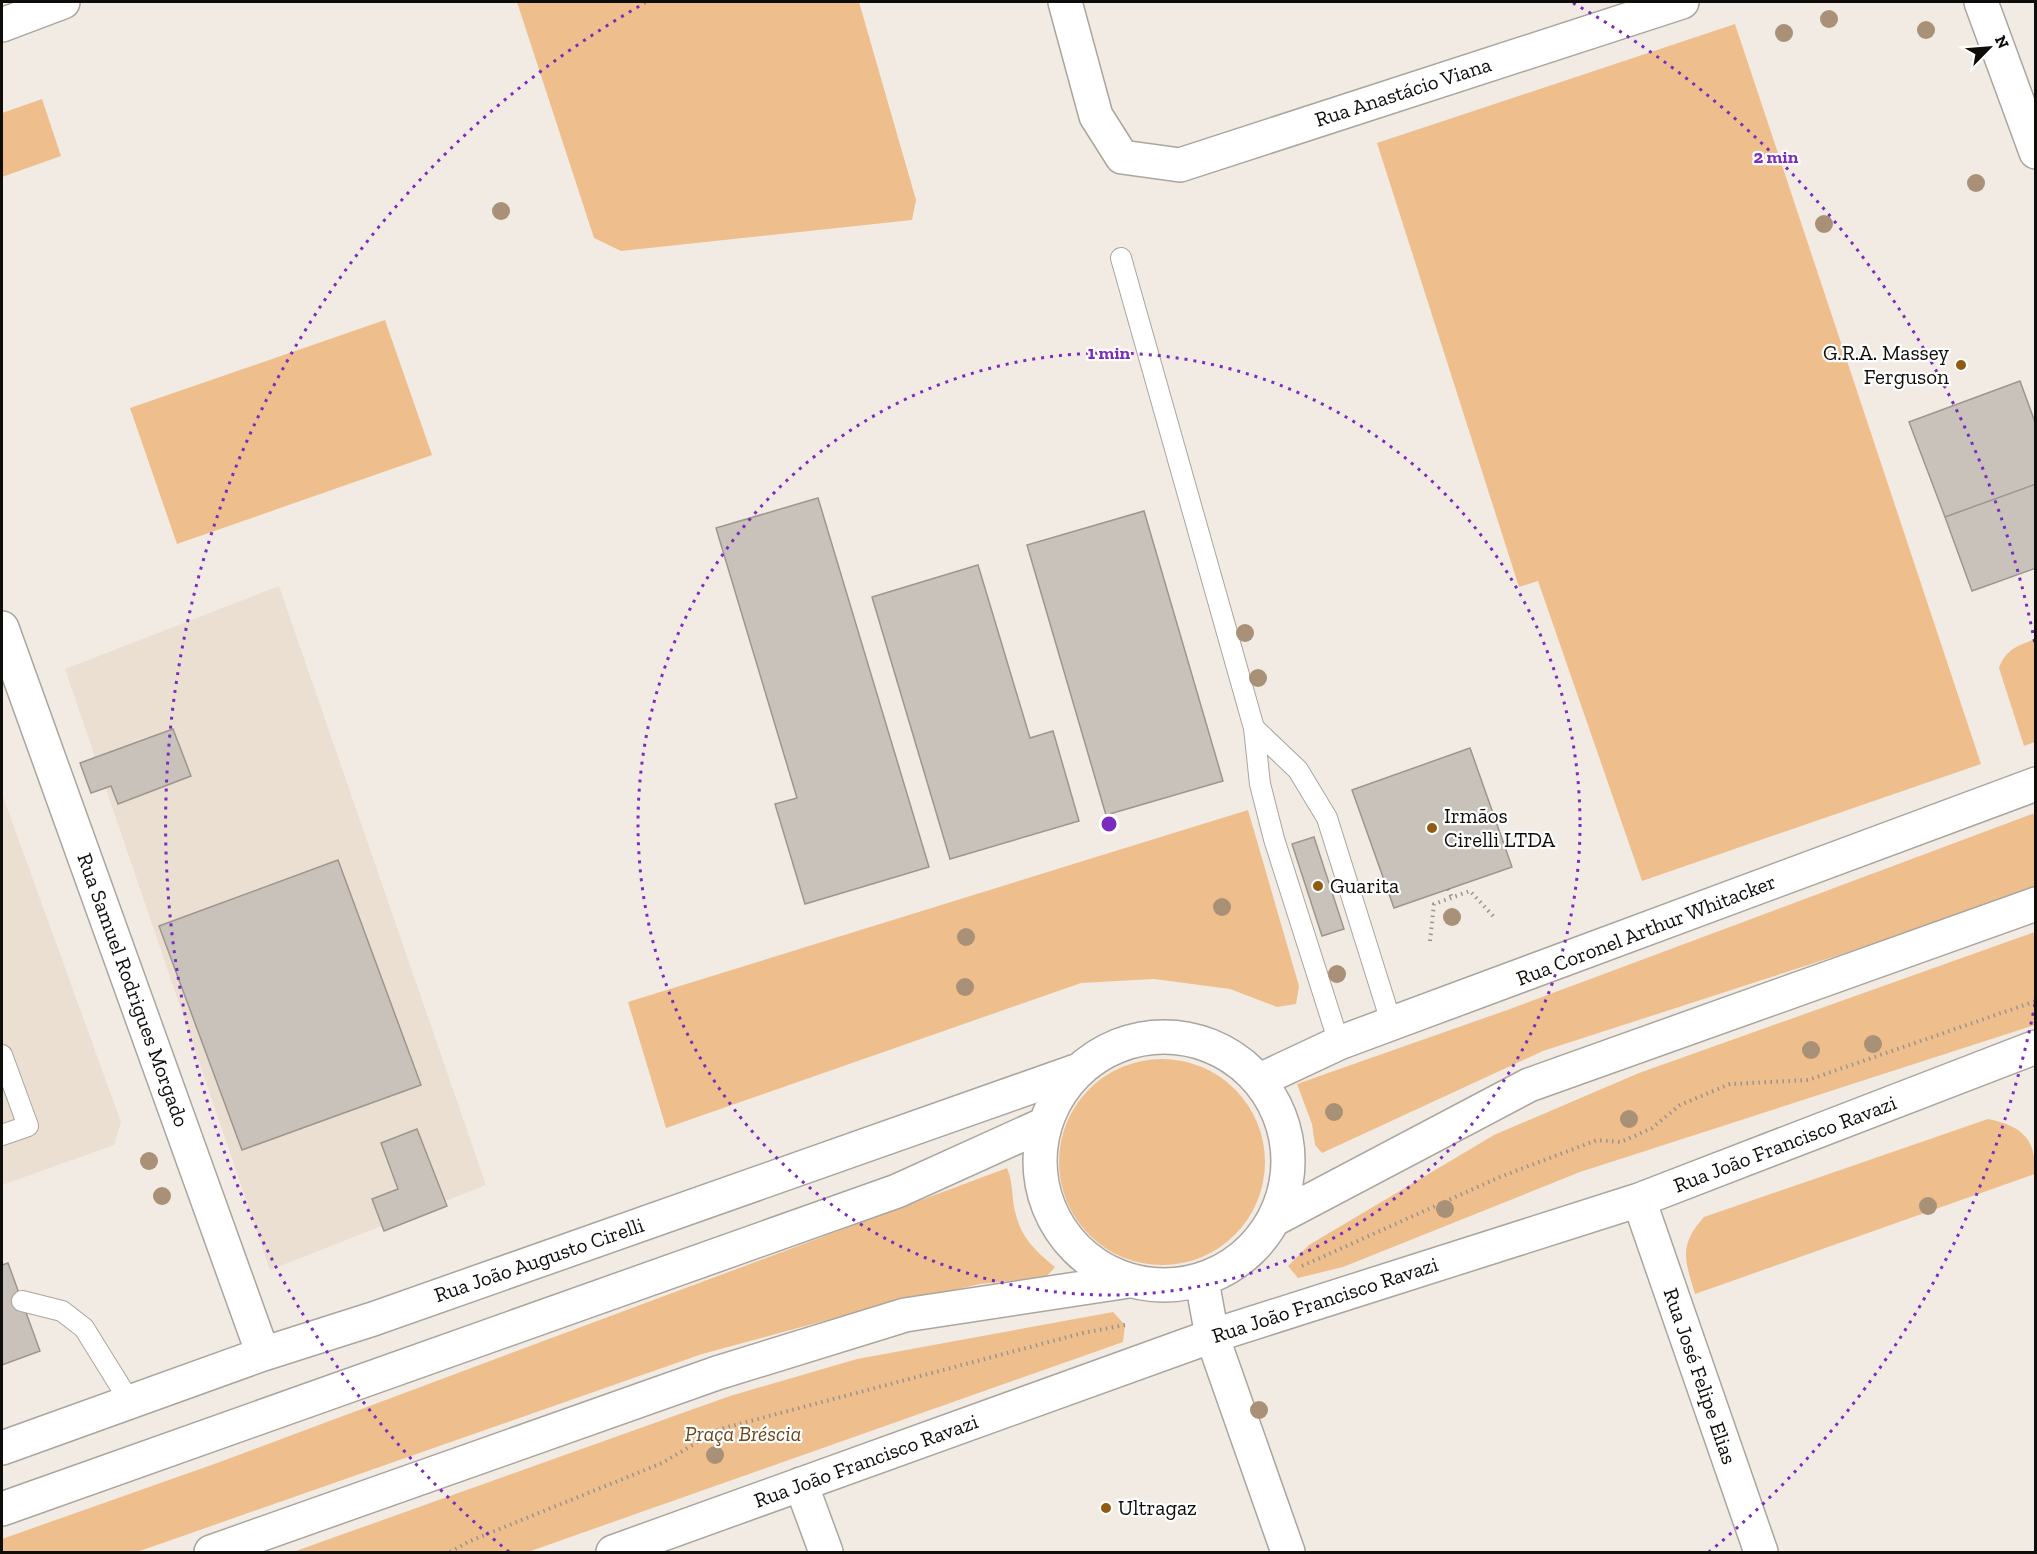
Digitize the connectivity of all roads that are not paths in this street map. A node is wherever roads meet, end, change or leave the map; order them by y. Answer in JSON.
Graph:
{"nodes":[{"id":1,"x":63,"y":2,"type":"edge"},
{"id":2,"x":1065,"y":2,"type":"edge"},
{"id":3,"x":1682,"y":2,"type":"edge"},
{"id":4,"x":1981,"y":2,"type":"edge"},
{"id":5,"x":2,"y":25,"type":"edge"},
{"id":6,"x":2036,"y":152,"type":"edge"},
{"id":7,"x":1121,"y":258,"type":"dead end"},
{"id":8,"x":2,"y":628,"type":"edge"},
{"id":9,"x":1254,"y":728,"type":"junction"},
{"id":10,"x":2036,"y":784,"type":"edge"},
{"id":11,"x":2036,"y":904,"type":"edge"},
{"id":12,"x":1392,"y":1025,"type":"junction"},
{"id":13,"x":1340,"y":1043,"type":"junction"},
{"id":14,"x":2036,"y":1047,"type":"edge"},
{"id":15,"x":2,"y":1055,"type":"edge"},
{"id":16,"x":1076,"y":1071,"type":"junction"},
{"id":17,"x":1260,"y":1080,"type":"junction"},
{"id":18,"x":1045,"y":1124,"type":"junction"},
{"id":19,"x":2,"y":1135,"type":"edge"},
{"id":20,"x":1639,"y":1200,"type":"junction"},
{"id":21,"x":1275,"y":1219,"type":"junction"},
{"id":22,"x":1129,"y":1281,"type":"junction"},
{"id":23,"x":1202,"y":1281,"type":"junction"},
{"id":24,"x":22,"y":1301,"type":"dead end"},
{"id":25,"x":1212,"y":1336,"type":"junction"},
{"id":26,"x":263,"y":1354,"type":"junction"},
{"id":27,"x":130,"y":1402,"type":"junction"},
{"id":28,"x":2,"y":1448,"type":"edge"},
{"id":29,"x":801,"y":1484,"type":"junction"},
{"id":30,"x":2,"y":1509,"type":"edge"},
{"id":31,"x":211,"y":1552,"type":"edge"},
{"id":32,"x":613,"y":1552,"type":"edge"},
{"id":33,"x":826,"y":1552,"type":"edge"},
{"id":34,"x":1288,"y":1552,"type":"edge"},
{"id":35,"x":1761,"y":1552,"type":"edge"}],
"edges":[{"from":1,"to":5,"type":"street"},
{"from":2,"to":3,"type":"street","name":"Rua Anastácio Viana"},
{"from":4,"to":6,"type":"street"},
{"from":7,"to":9,"type":"lane"},
{"from":8,"to":26,"type":"street","name":"Rua Samuel Rodrigues Morgado"},
{"from":9,"to":12,"type":"lane"},
{"from":9,"to":13,"type":"lane"},
{"from":10,"to":12,"type":"street","name":"Rua Coronel Arthur Whitacker"},
{"from":11,"to":21,"type":"street"},
{"from":12,"to":13,"type":"street","name":"Rua Coronel Arthur Whitacker"},
{"from":13,"to":17,"type":"street","name":"Rua Coronel Arthur Whitacker"},
{"from":14,"to":20,"type":"street","name":"Rua João Francisco Ravazi"},
{"from":15,"to":19,"type":"lane"},
{"from":16,"to":17,"type":"street"},
{"from":16,"to":18,"type":"street"},
{"from":16,"to":26,"type":"street","name":"Rua João Augusto Cirelli"},
{"from":17,"to":21,"type":"street"},
{"from":18,"to":22,"type":"street"},
{"from":18,"to":30,"type":"street"},
{"from":20,"to":25,"type":"street","name":"Rua João Francisco Ravazi"},
{"from":20,"to":35,"type":"street","name":"Rua José Felipe Elias"},
{"from":21,"to":23,"type":"street"},
{"from":22,"to":23,"type":"street"},
{"from":22,"to":31,"type":"street"},
{"from":23,"to":25,"type":"street"},
{"from":24,"to":27,"type":"lane"},
{"from":25,"to":29,"type":"street","name":"Rua João Francisco Ravazi"},
{"from":25,"to":34,"type":"street"},
{"from":26,"to":27,"type":"street","name":"Rua João Augusto Cirelli"},
{"from":27,"to":28,"type":"street","name":"Rua João Augusto Cirelli"},
{"from":29,"to":32,"type":"street","name":"Rua João Francisco Ravazi"},
{"from":29,"to":33,"type":"street"}]}
